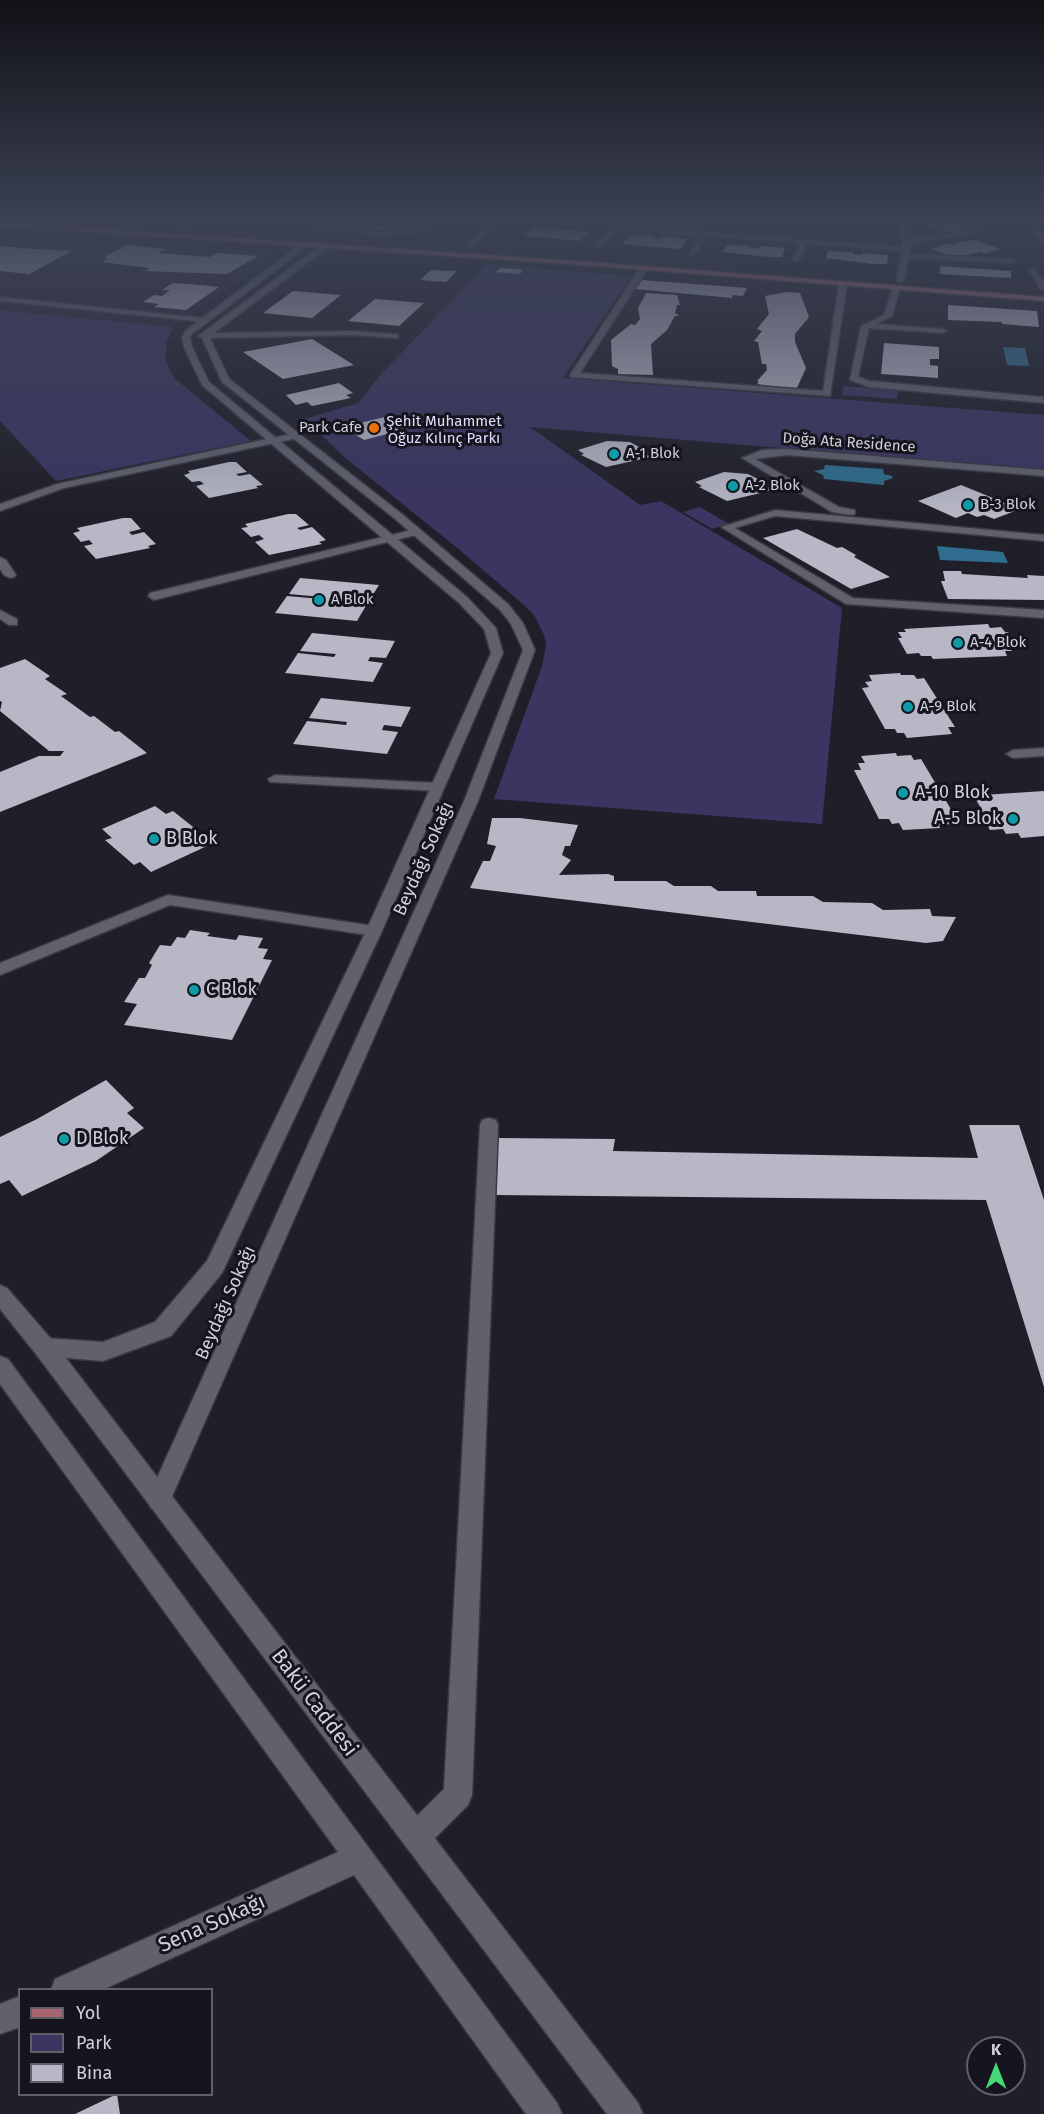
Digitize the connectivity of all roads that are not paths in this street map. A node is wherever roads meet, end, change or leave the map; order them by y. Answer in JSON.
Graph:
{"nodes":[{"id":1,"x":190,"y":319,"type":"edge"},
{"id":2,"x":225,"y":319,"type":"edge"},
{"id":3,"x":611,"y":319,"type":"edge"},
{"id":4,"x":838,"y":319,"type":"edge"},
{"id":5,"x":882,"y":319,"type":"edge"},
{"id":6,"x":204,"y":320,"type":"joint"},
{"id":7,"x":865,"y":326,"type":"junction"},
{"id":8,"x":942,"y":331,"type":"dead end"},
{"id":9,"x":207,"y":335,"type":"junction"},
{"id":10,"x":395,"y":336,"type":"dead end"},
{"id":11,"x":186,"y":337,"type":"junction"},
{"id":12,"x":1043,"y":400,"type":"edge"},
{"id":13,"x":295,"y":436,"type":"junction"},
{"id":14,"x":274,"y":441,"type":"junction"},
{"id":15,"x":1044,"y":473,"type":"edge"},
{"id":16,"x":0,"y":508,"type":"edge"},
{"id":17,"x":1044,"y":528,"type":"edge"},
{"id":18,"x":416,"y":532,"type":"junction"},
{"id":19,"x":1044,"y":538,"type":"edge"},
{"id":20,"x":390,"y":539,"type":"junction"},
{"id":21,"x":0,"y":560,"type":"edge"},
{"id":22,"x":10,"y":575,"type":"dead end"},
{"id":23,"x":154,"y":596,"type":"dead end"},
{"id":24,"x":0,"y":614,"type":"edge"},
{"id":25,"x":1044,"y":614,"type":"edge"},
{"id":26,"x":13,"y":622,"type":"dead end"},
{"id":27,"x":1044,"y":752,"type":"edge"},
{"id":28,"x":1013,"y":754,"type":"dead end"},
{"id":29,"x":275,"y":779,"type":"dead end"},
{"id":30,"x":438,"y":787,"type":"junction"},
{"id":31,"x":374,"y":932,"type":"junction"},
{"id":32,"x":0,"y":969,"type":"edge"},
{"id":33,"x":489,"y":1125,"type":"dead end"},
{"id":34,"x":0,"y":1294,"type":"edge"},
{"id":35,"x":44,"y":1347,"type":"junction"},
{"id":36,"x":0,"y":1366,"type":"edge"},
{"id":37,"x":159,"y":1500,"type":"junction"},
{"id":38,"x":416,"y":1837,"type":"junction"},
{"id":39,"x":358,"y":1858,"type":"junction"},
{"id":40,"x":68,"y":1988,"type":"edge"},
{"id":41,"x":18,"y":2012,"type":"edge"},
{"id":42,"x":0,"y":2019,"type":"edge"},
{"id":43,"x":546,"y":2114,"type":"edge"},
{"id":44,"x":627,"y":2114,"type":"edge"}],
"edges":[{"from":1,"to":6,"type":"street"},
{"from":2,"to":9,"type":"street"},
{"from":3,"to":4,"type":"street"},
{"from":5,"to":7,"type":"street"},
{"from":6,"to":11,"type":"street"},
{"from":7,"to":8,"type":"street"},
{"from":7,"to":12,"type":"street"},
{"from":9,"to":10,"type":"street"},
{"from":9,"to":11,"type":"street"},
{"from":9,"to":13,"type":"street","name":"Beydağı Sokağı"},
{"from":11,"to":14,"type":"street","name":"Beydağı Sokağı"},
{"from":13,"to":14,"type":"street"},
{"from":13,"to":18,"type":"street","name":"Beydağı Sokağı"},
{"from":14,"to":16,"type":"street"},
{"from":14,"to":20,"type":"street","name":"Beydağı Sokağı"},
{"from":15,"to":17,"type":"street","name":"Doğa Ata Residence"},
{"from":18,"to":20,"type":"street"},
{"from":18,"to":37,"type":"street","name":"Beydağı Sokağı"},
{"from":19,"to":25,"type":"street"},
{"from":20,"to":23,"type":"street"},
{"from":20,"to":30,"type":"street","name":"Beydağı Sokağı"},
{"from":21,"to":22,"type":"street"},
{"from":24,"to":26,"type":"street"},
{"from":27,"to":28,"type":"street"},
{"from":29,"to":30,"type":"street"},
{"from":30,"to":31,"type":"street","name":"Beydağı Sokağı"},
{"from":31,"to":32,"type":"street"},
{"from":31,"to":35,"type":"street","name":"Beydağı Sokağı"},
{"from":33,"to":38,"type":"street"},
{"from":34,"to":35,"type":"street","name":"Bakü Caddesi"},
{"from":35,"to":37,"type":"street","name":"Bakü Caddesi"},
{"from":36,"to":39,"type":"street"},
{"from":37,"to":38,"type":"street","name":"Bakü Caddesi"},
{"from":38,"to":44,"type":"street","name":"Bakü Caddesi"},
{"from":39,"to":40,"type":"street","name":"Sena Sokağı"},
{"from":39,"to":43,"type":"street"},
{"from":41,"to":42,"type":"street"}]}
